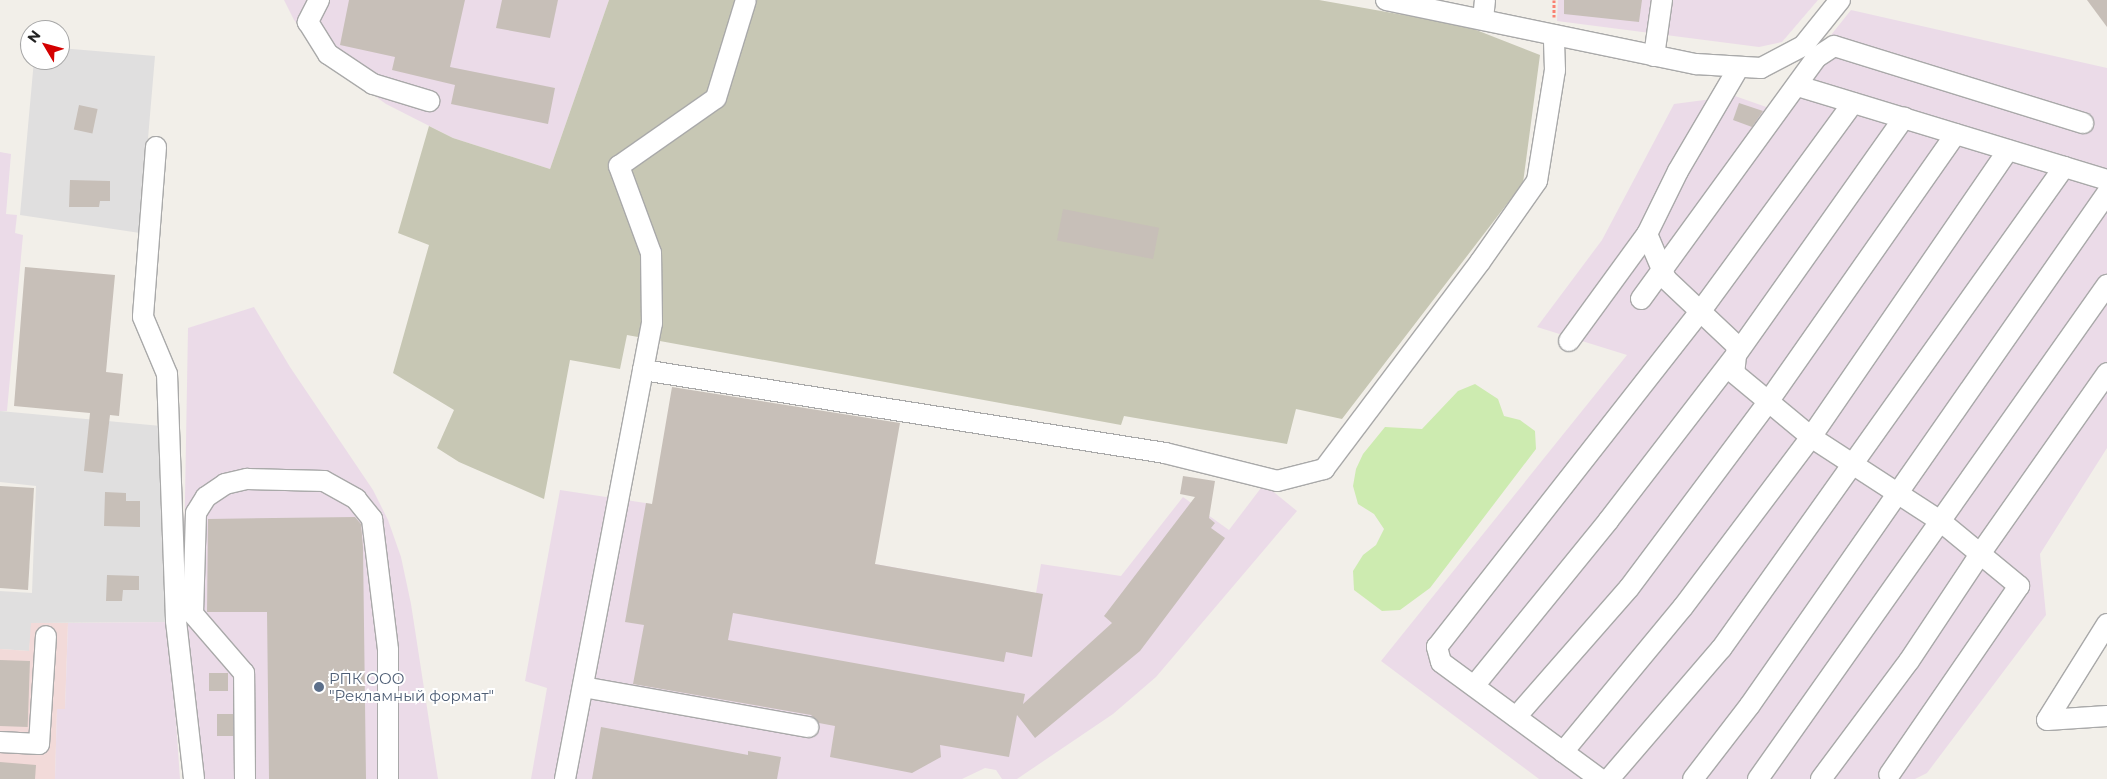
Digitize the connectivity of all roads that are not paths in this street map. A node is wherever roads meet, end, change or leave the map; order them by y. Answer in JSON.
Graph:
{"nodes":[{"id":1,"x":319,"y":0,"type":"edge"},
{"id":2,"x":746,"y":0,"type":"edge"},
{"id":3,"x":1386,"y":0,"type":"edge"},
{"id":4,"x":1662,"y":0,"type":"edge"},
{"id":5,"x":1840,"y":0,"type":"edge"},
{"id":6,"x":1484,"y":10,"type":"edge"},
{"id":7,"x":1554,"y":35,"type":"junction"},
{"id":8,"x":1654,"y":56,"type":"junction"},
{"id":9,"x":1739,"y":67,"type":"junction"},
{"id":10,"x":1798,"y":86,"type":"junction"},
{"id":11,"x":429,"y":101,"type":"dead end"},
{"id":12,"x":1853,"y":103,"type":"junction"},
{"id":13,"x":1904,"y":118,"type":"junction"},
{"id":14,"x":2083,"y":122,"type":"dead end"},
{"id":15,"x":1956,"y":134,"type":"junction"},
{"id":16,"x":156,"y":147,"type":"dead end"},
{"id":17,"x":2008,"y":150,"type":"junction"},
{"id":18,"x":2064,"y":167,"type":"junction"},
{"id":19,"x":2107,"y":180,"type":"edge"},
{"id":20,"x":2107,"y":193,"type":"edge"},
{"id":21,"x":1647,"y":234,"type":"junction"},
{"id":22,"x":1662,"y":270,"type":"junction"},
{"id":23,"x":2107,"y":285,"type":"edge"},
{"id":24,"x":1641,"y":299,"type":"dead end"},
{"id":25,"x":1700,"y":312,"type":"junction"},
{"id":26,"x":1569,"y":340,"type":"dead end"},
{"id":27,"x":1736,"y":355,"type":"junction"},
{"id":28,"x":643,"y":370,"type":"junction"},
{"id":29,"x":2107,"y":373,"type":"edge"},
{"id":30,"x":1768,"y":402,"type":"junction"},
{"id":31,"x":1811,"y":437,"type":"junction"},
{"id":32,"x":1854,"y":465,"type":"junction"},
{"id":33,"x":1897,"y":493,"type":"junction"},
{"id":34,"x":1939,"y":520,"type":"junction"},
{"id":35,"x":1980,"y":554,"type":"junction"},
{"id":36,"x":2107,"y":624,"type":"edge"},
{"id":37,"x":46,"y":636,"type":"dead end"},
{"id":38,"x":1474,"y":686,"type":"junction"},
{"id":39,"x":583,"y":687,"type":"junction"},
{"id":40,"x":2107,"y":716,"type":"edge"},
{"id":41,"x":1516,"y":717,"type":"junction"},
{"id":42,"x":808,"y":727,"type":"dead end"},
{"id":43,"x":0,"y":742,"type":"edge"},
{"id":44,"x":1563,"y":752,"type":"junction"},
{"id":45,"x":1889,"y":776,"type":"dead end"},
{"id":46,"x":194,"y":779,"type":"edge"},
{"id":47,"x":245,"y":779,"type":"edge"},
{"id":48,"x":388,"y":779,"type":"edge"},
{"id":49,"x":566,"y":779,"type":"edge"},
{"id":50,"x":1600,"y":779,"type":"edge"},
{"id":51,"x":1609,"y":779,"type":"edge"},
{"id":52,"x":1693,"y":779,"type":"edge"},
{"id":53,"x":1758,"y":779,"type":"edge"},
{"id":54,"x":1821,"y":779,"type":"edge"}],
"edges":[{"from":1,"to":11,"type":"lane"},
{"from":2,"to":28,"type":"lane"},
{"from":3,"to":6,"type":"lane"},
{"from":4,"to":8,"type":"lane"},
{"from":5,"to":9,"type":"lane"},
{"from":6,"to":7,"type":"lane"},
{"from":7,"to":8,"type":"lane"},
{"from":7,"to":28,"type":"lane"},
{"from":8,"to":9,"type":"lane"},
{"from":9,"to":21,"type":"lane"},
{"from":10,"to":12,"type":"lane"},
{"from":10,"to":14,"type":"lane"},
{"from":10,"to":22,"type":"lane"},
{"from":12,"to":13,"type":"lane"},
{"from":12,"to":25,"type":"lane"},
{"from":13,"to":15,"type":"lane"},
{"from":13,"to":27,"type":"lane"},
{"from":15,"to":17,"type":"lane"},
{"from":15,"to":30,"type":"lane"},
{"from":16,"to":46,"type":"lane"},
{"from":17,"to":18,"type":"lane"},
{"from":17,"to":31,"type":"lane"},
{"from":18,"to":19,"type":"lane"},
{"from":18,"to":32,"type":"lane"},
{"from":20,"to":33,"type":"lane"},
{"from":21,"to":22,"type":"lane"},
{"from":21,"to":26,"type":"lane"},
{"from":22,"to":24,"type":"lane"},
{"from":22,"to":25,"type":"lane"},
{"from":23,"to":34,"type":"lane"},
{"from":25,"to":27,"type":"lane"},
{"from":25,"to":38,"type":"lane"},
{"from":27,"to":30,"type":"lane"},
{"from":27,"to":38,"type":"lane"},
{"from":28,"to":39,"type":"lane"},
{"from":29,"to":35,"type":"lane"},
{"from":30,"to":31,"type":"lane"},
{"from":30,"to":41,"type":"lane"},
{"from":31,"to":32,"type":"lane"},
{"from":31,"to":44,"type":"lane"},
{"from":32,"to":33,"type":"lane"},
{"from":32,"to":51,"type":"lane"},
{"from":33,"to":34,"type":"lane"},
{"from":33,"to":52,"type":"lane"},
{"from":34,"to":35,"type":"lane"},
{"from":34,"to":53,"type":"lane"},
{"from":35,"to":45,"type":"lane"},
{"from":35,"to":54,"type":"lane"},
{"from":36,"to":40,"type":"lane"},
{"from":37,"to":43,"type":"lane"},
{"from":38,"to":41,"type":"lane"},
{"from":39,"to":42,"type":"lane"},
{"from":39,"to":49,"type":"lane"},
{"from":41,"to":44,"type":"lane"},
{"from":44,"to":50,"type":"lane"},
{"from":47,"to":48,"type":"lane"}]}
